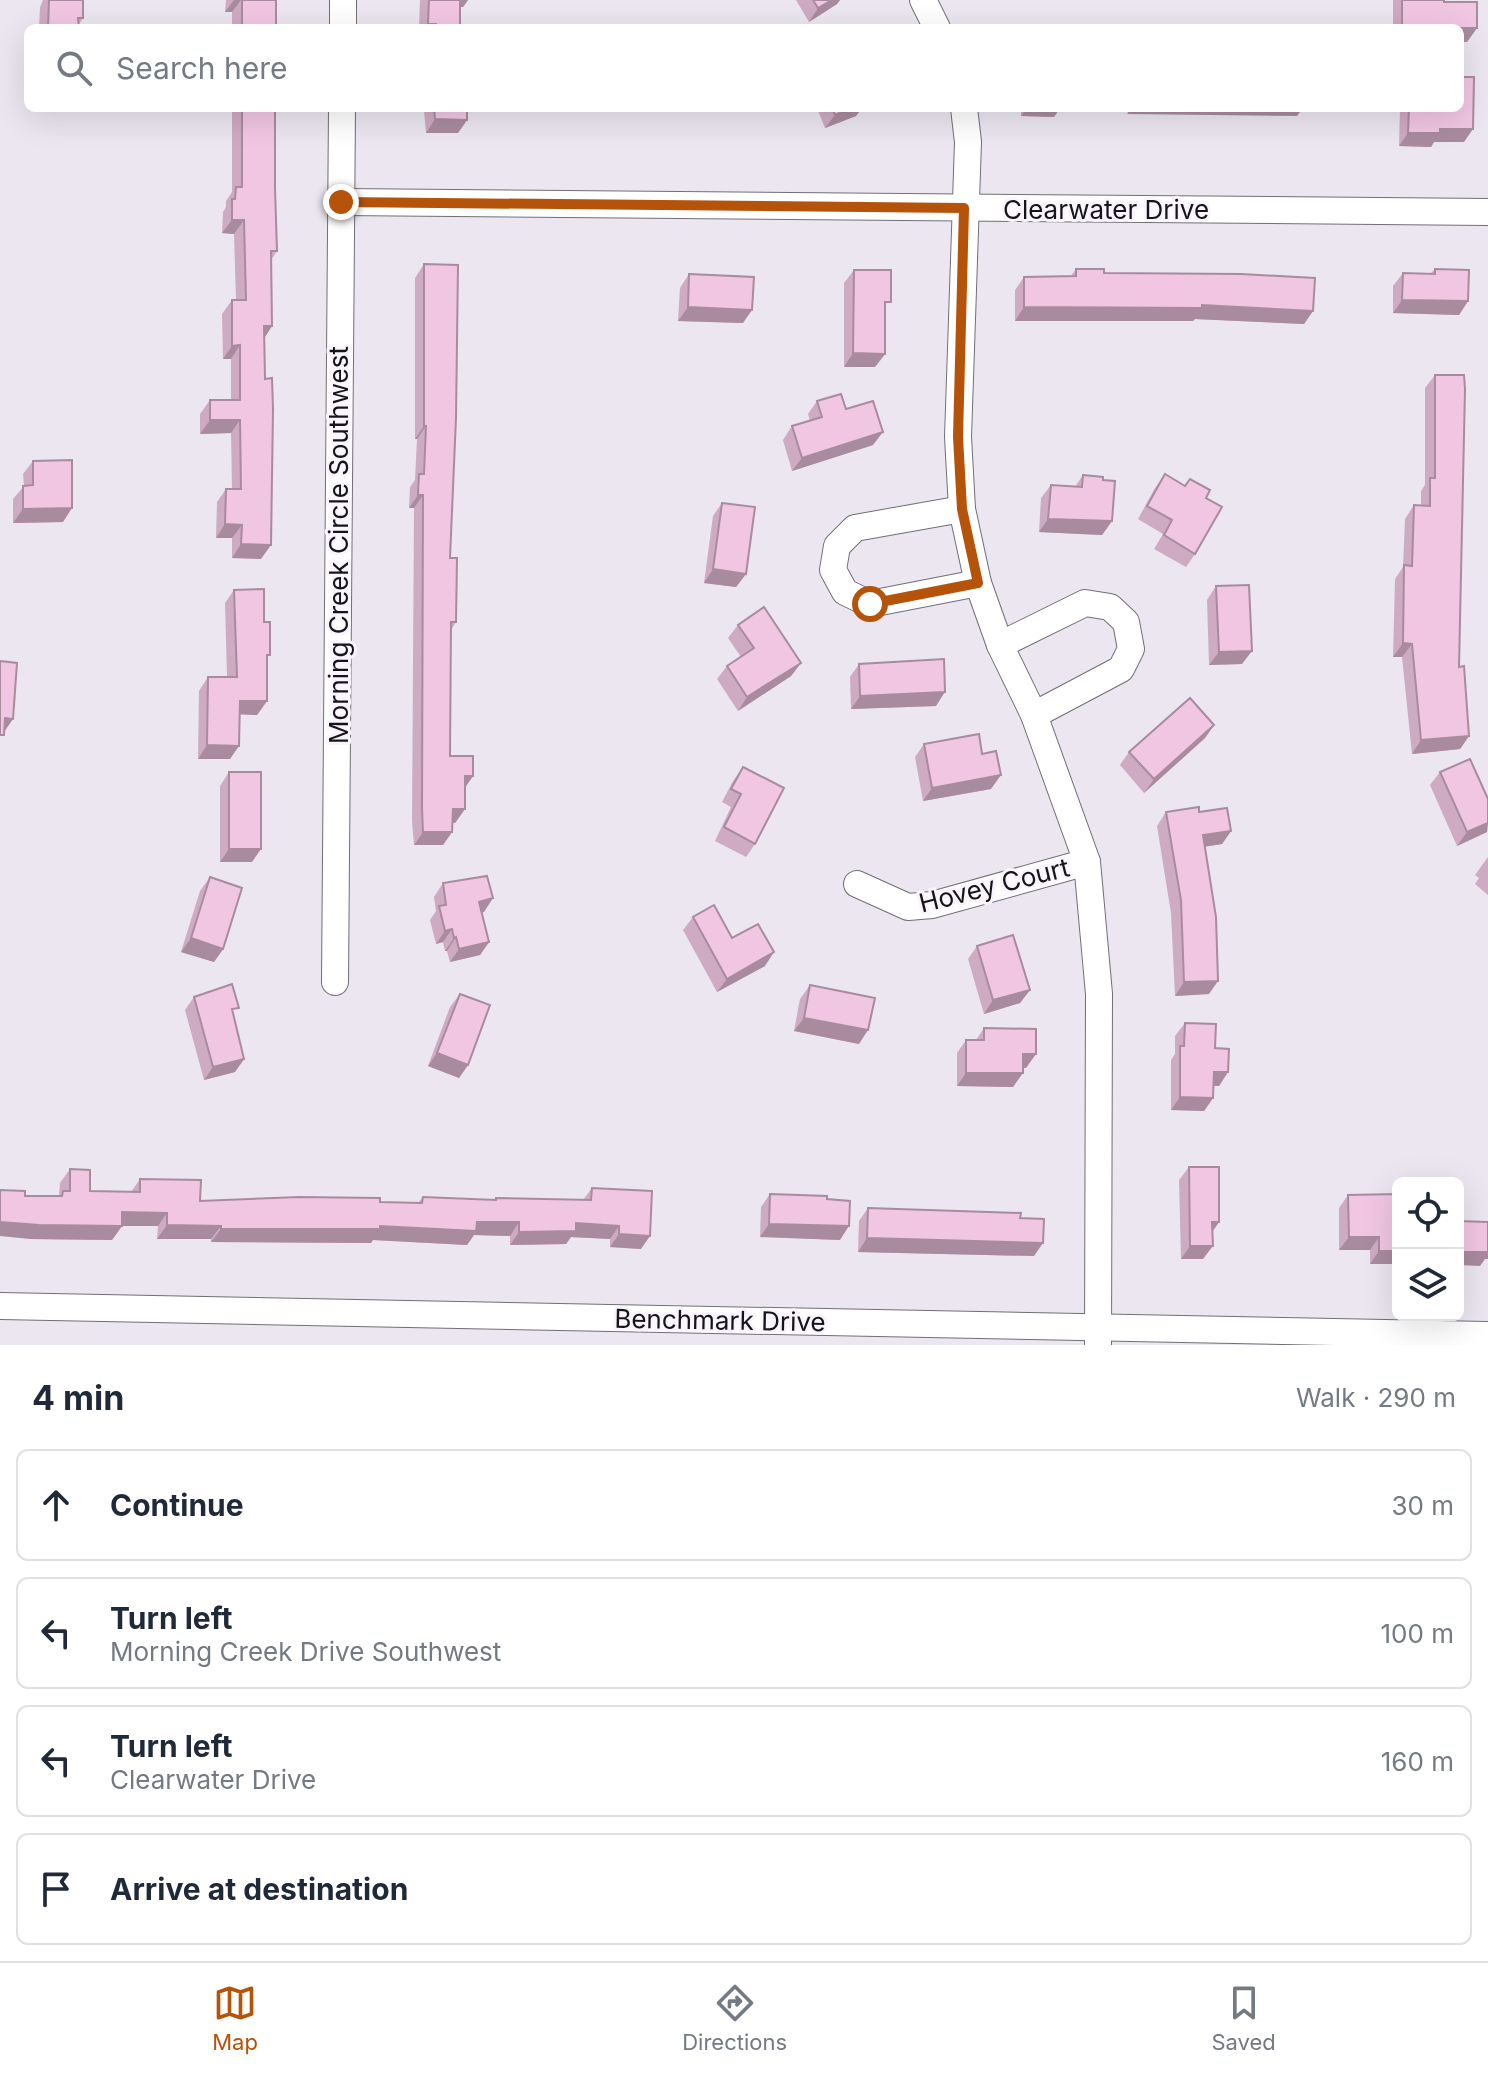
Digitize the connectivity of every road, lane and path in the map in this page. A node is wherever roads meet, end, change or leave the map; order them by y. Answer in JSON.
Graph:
{"nodes":[{"id":1,"x":343,"y":0,"type":"edge"},
{"id":2,"x":923,"y":0,"type":"edge"},
{"id":3,"x":343,"y":24,"type":"edge"},
{"id":4,"x":935,"y":24,"type":"edge"},
{"id":5,"x":342,"y":112,"type":"edge"},
{"id":6,"x":964,"y":112,"type":"edge"},
{"id":7,"x":341,"y":202,"type":"junction"},
{"id":8,"x":964,"y":208,"type":"junction"},
{"id":9,"x":1488,"y":212,"type":"edge"},
{"id":10,"x":962,"y":509,"type":"junction"},
{"id":11,"x":978,"y":583,"type":"junction"},
{"id":12,"x":1000,"y":645,"type":"junction"},
{"id":13,"x":1034,"y":715,"type":"junction"},
{"id":14,"x":1087,"y":862,"type":"junction"},
{"id":15,"x":857,"y":884,"type":"dead end"},
{"id":16,"x":335,"y":982,"type":"dead end"},
{"id":17,"x":0,"y":1306,"type":"edge"},
{"id":18,"x":1488,"y":1335,"type":"edge"},
{"id":19,"x":1098,"y":1336,"type":"edge"}],
"edges":[{"from":1,"to":3,"type":"street"},
{"from":2,"to":4,"type":"street"},
{"from":5,"to":7,"type":"street","name":"Morning Creek Circle Southwest"},
{"from":6,"to":8,"type":"street"},
{"from":7,"to":8,"type":"street","name":"Clearwater Drive"},
{"from":7,"to":16,"type":"street","name":"Morning Creek Circle Southwest"},
{"from":8,"to":9,"type":"street","name":"Clearwater Drive"},
{"from":8,"to":10,"type":"street"},
{"from":10,"to":11,"type":"street"},
{"from":10,"to":11,"type":"street"},
{"from":11,"to":12,"type":"street"},
{"from":12,"to":13,"type":"street"},
{"from":12,"to":13,"type":"street"},
{"from":13,"to":14,"type":"street"},
{"from":14,"to":15,"type":"street","name":"Hovey Court"},
{"from":14,"to":19,"type":"street"},
{"from":17,"to":19,"type":"street","name":"Benchmark Drive"},
{"from":18,"to":19,"type":"street","name":"Benchmark Drive"}]}
